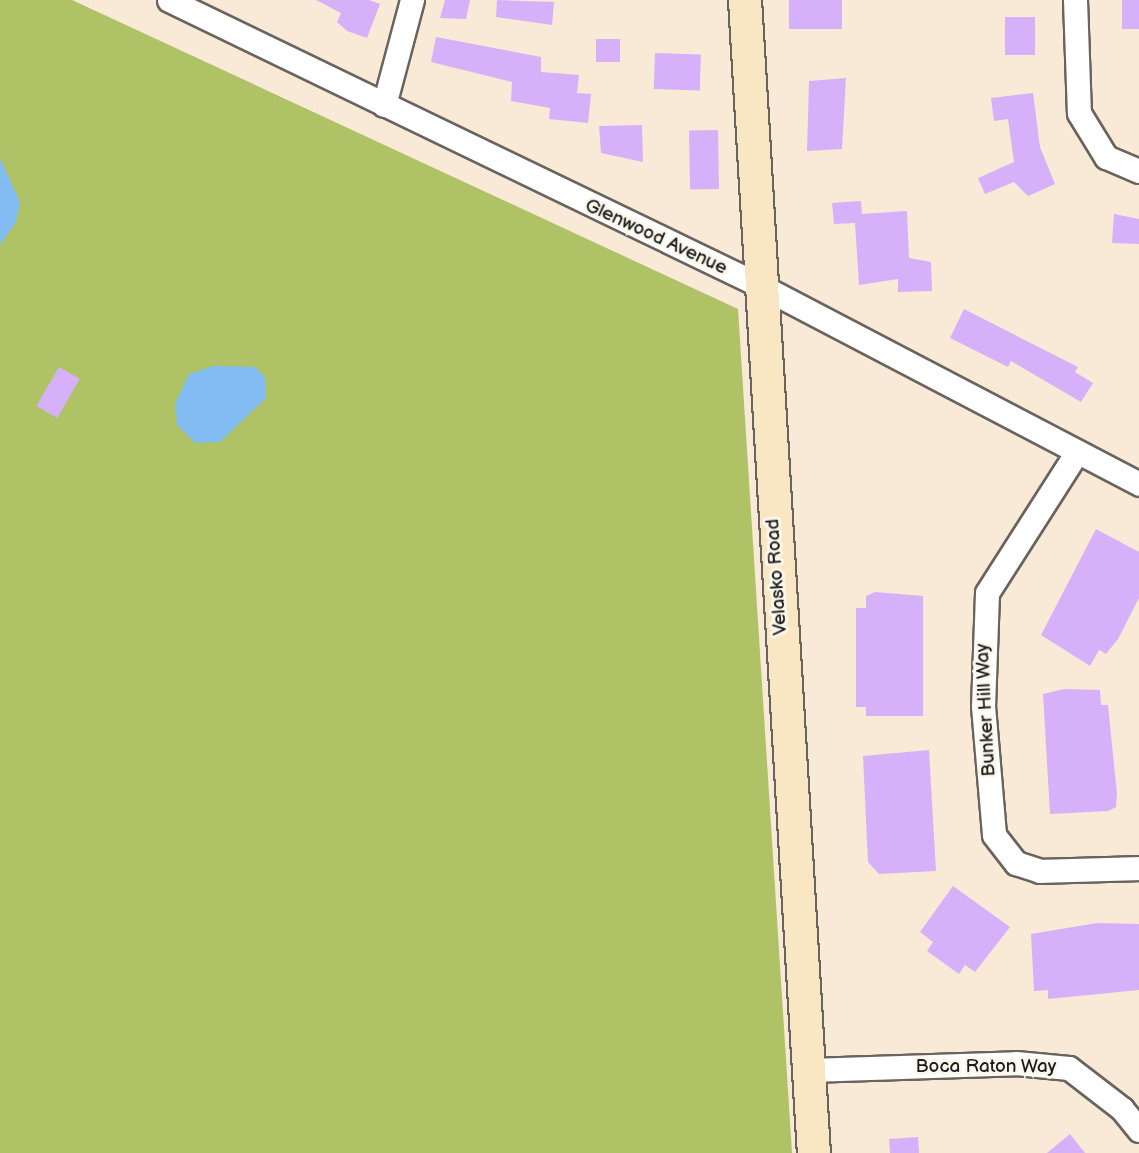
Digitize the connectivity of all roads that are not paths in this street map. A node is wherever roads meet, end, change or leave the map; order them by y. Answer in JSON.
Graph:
{"nodes":[{"id":1,"x":169,"y":0,"type":"edge"},
{"id":2,"x":412,"y":0,"type":"edge"},
{"id":3,"x":745,"y":0,"type":"edge"},
{"id":4,"x":1075,"y":0,"type":"edge"},
{"id":5,"x":384,"y":105,"type":"junction"},
{"id":6,"x":1139,"y":171,"type":"edge"},
{"id":7,"x":759,"y":285,"type":"junction"},
{"id":8,"x":1077,"y":452,"type":"junction"},
{"id":9,"x":1139,"y":484,"type":"edge"},
{"id":10,"x":1139,"y":868,"type":"edge"},
{"id":11,"x":809,"y":1070,"type":"junction"},
{"id":12,"x":1139,"y":1130,"type":"edge"},
{"id":13,"x":814,"y":1153,"type":"edge"}],
"edges":[{"from":1,"to":5,"type":"street","name":"Glenwood Avenue"},
{"from":2,"to":5,"type":"street"},
{"from":3,"to":7,"type":"street","name":"Velasko Road"},
{"from":4,"to":6,"type":"street"},
{"from":5,"to":7,"type":"street","name":"Glenwood Avenue"},
{"from":7,"to":8,"type":"street","name":"Glenwood Avenue"},
{"from":7,"to":11,"type":"street","name":"Velasko Road"},
{"from":8,"to":9,"type":"street","name":"Glenwood Avenue"},
{"from":8,"to":10,"type":"street","name":"Bunker Hill Way"},
{"from":11,"to":12,"type":"street","name":"Boca Raton Way"},
{"from":11,"to":13,"type":"street","name":"Velasko Road"}]}
